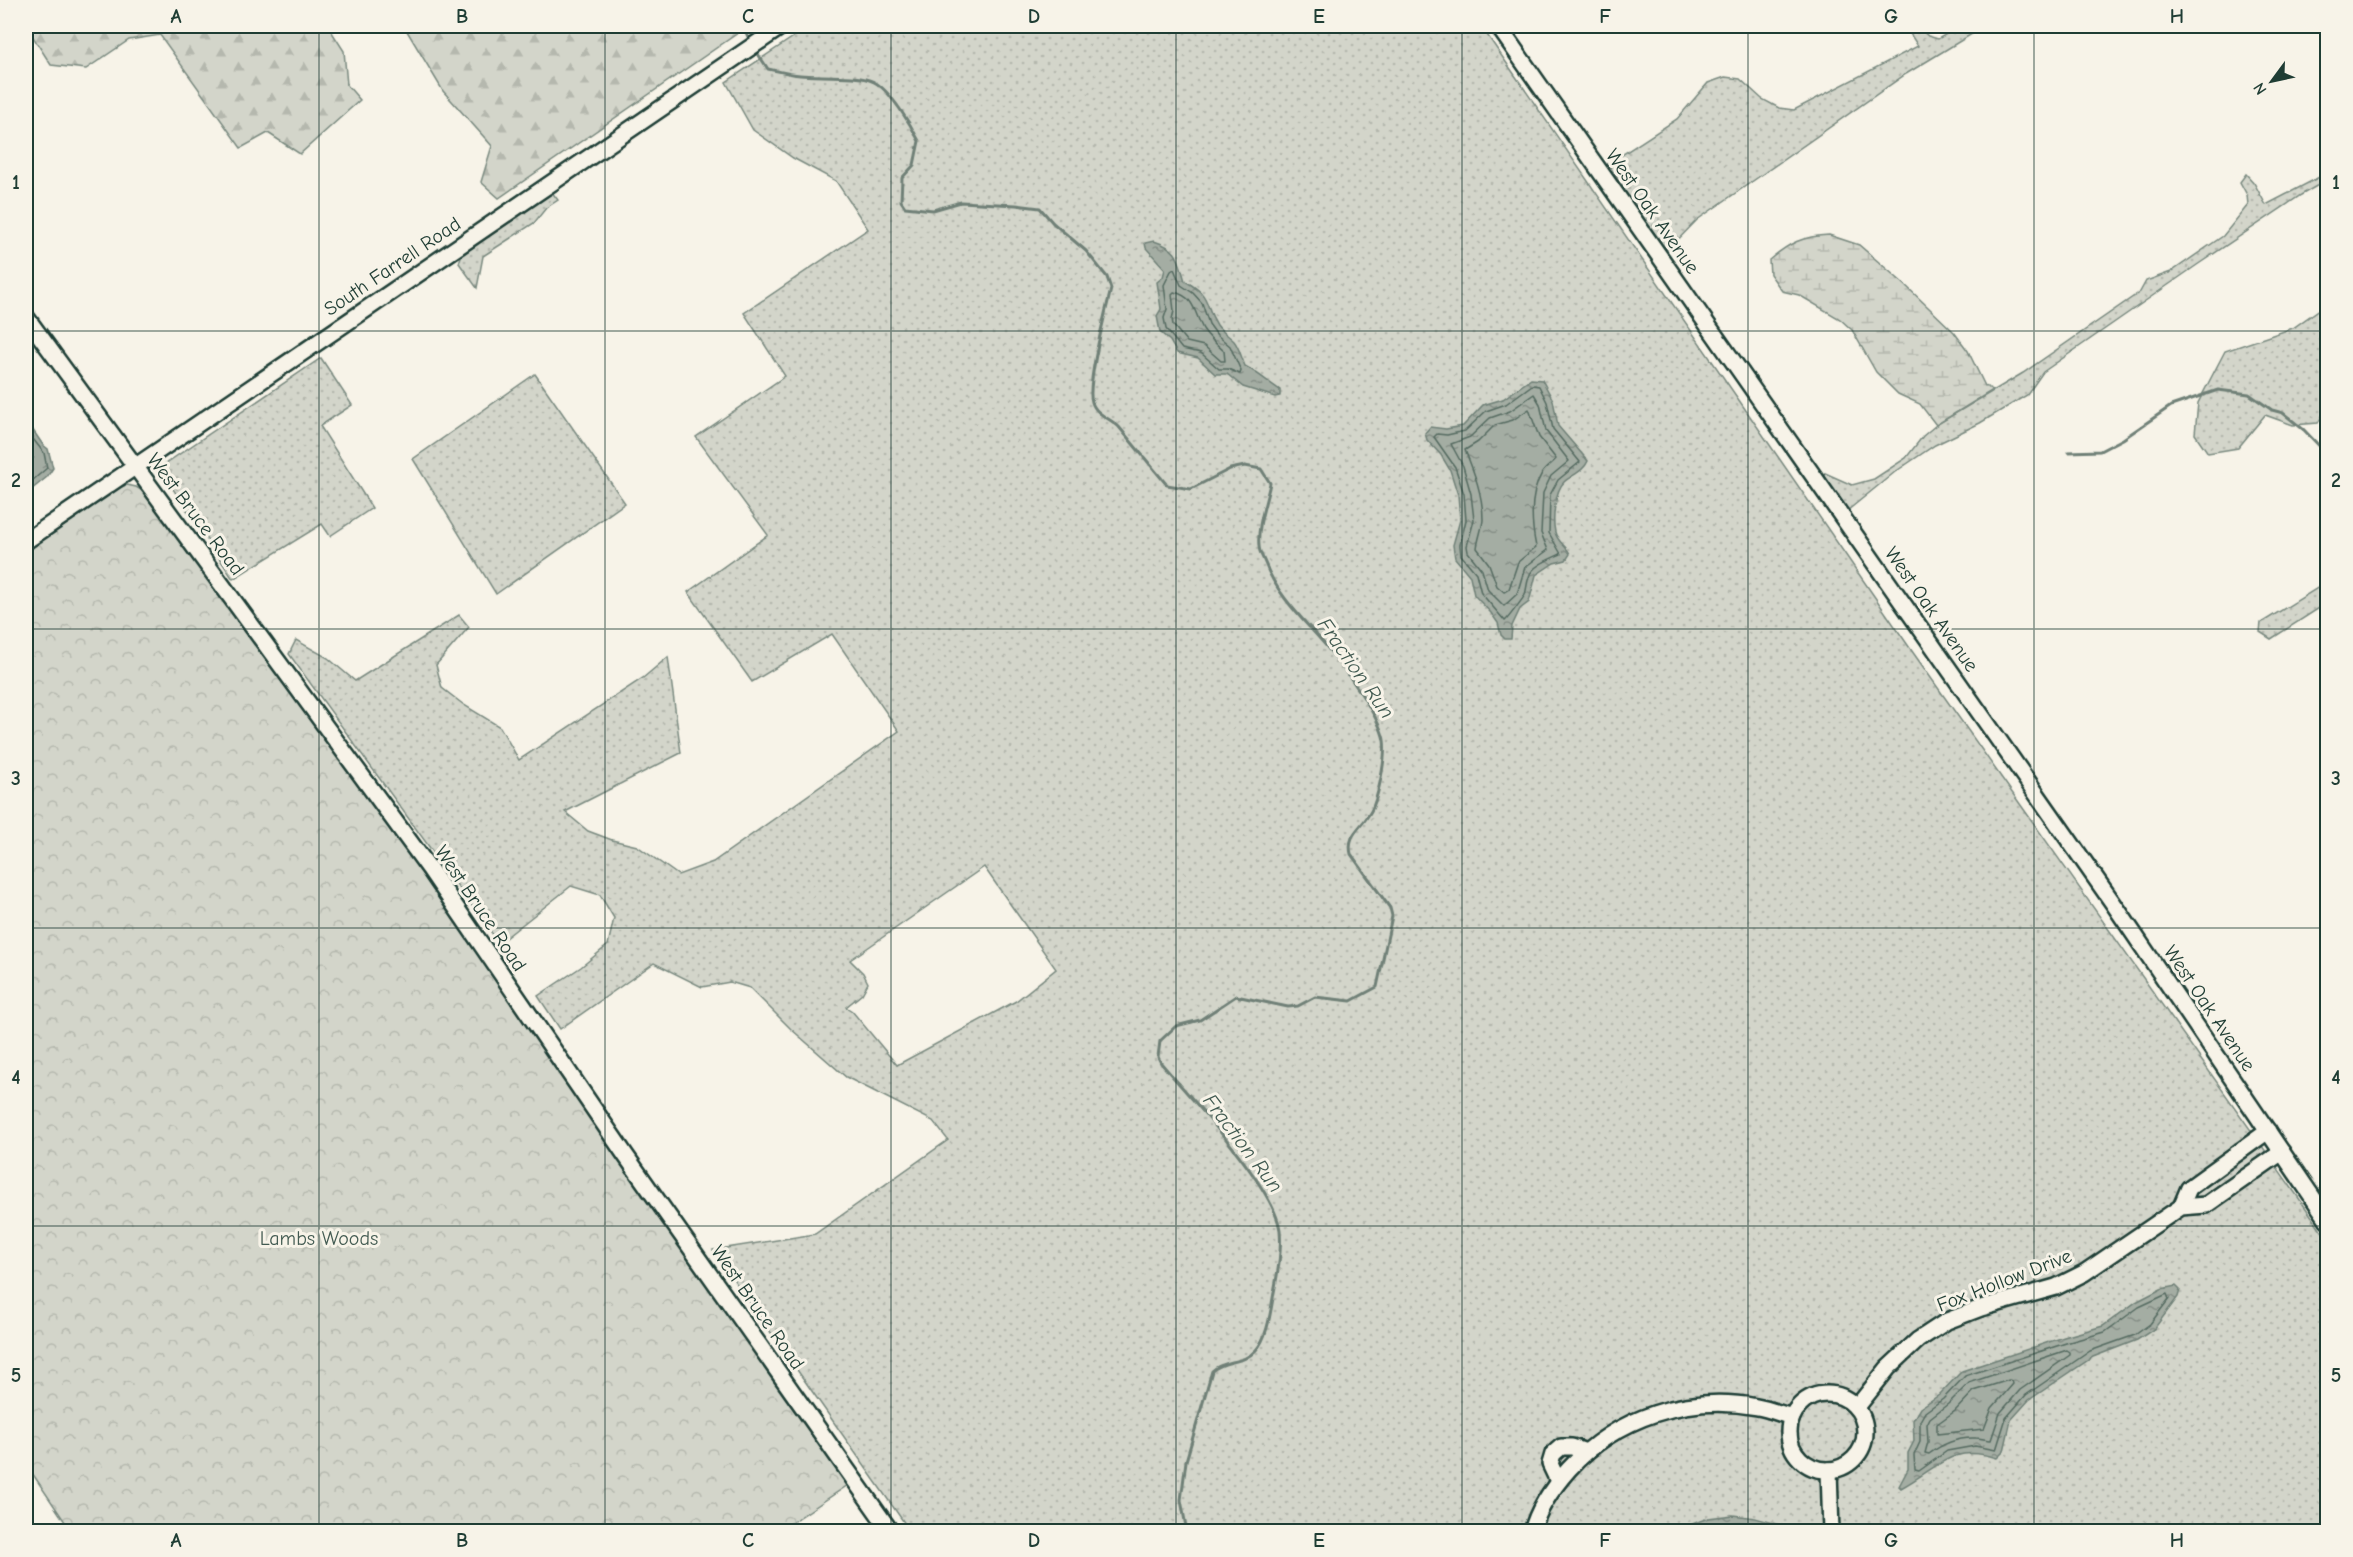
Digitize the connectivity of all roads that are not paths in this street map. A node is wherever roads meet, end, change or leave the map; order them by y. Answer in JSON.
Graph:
{"nodes":[{"id":1,"x":782,"y":26,"type":"edge"},
{"id":2,"x":1498,"y":26,"type":"edge"},
{"id":3,"x":26,"y":317,"type":"edge"},
{"id":4,"x":135,"y":467,"type":"junction"},
{"id":5,"x":26,"y":541,"type":"edge"},
{"id":6,"x":2268,"y":1131,"type":"junction"},
{"id":7,"x":2282,"y":1152,"type":"junction"},
{"id":8,"x":2181,"y":1207,"type":"junction"},
{"id":9,"x":2328,"y":1220,"type":"edge"},
{"id":10,"x":1857,"y":1407,"type":"junction"},
{"id":11,"x":1792,"y":1418,"type":"junction"},
{"id":12,"x":1586,"y":1452,"type":"junction"},
{"id":13,"x":1829,"y":1470,"type":"junction"},
{"id":14,"x":1558,"y":1481,"type":"junction"},
{"id":15,"x":891,"y":1532,"type":"edge"},
{"id":16,"x":1532,"y":1532,"type":"edge"},
{"id":17,"x":1831,"y":1532,"type":"edge"}],
"edges":[{"from":1,"to":4,"type":"street","name":"South Farrell Road"},
{"from":2,"to":6,"type":"street","name":"West Oak Avenue"},
{"from":3,"to":4,"type":"street","name":"West Bruce Road"},
{"from":4,"to":5,"type":"street","name":"South Farrell Road"},
{"from":4,"to":15,"type":"street","name":"West Bruce Road"},
{"from":6,"to":7,"type":"street","name":"West Oak Avenue"},
{"from":6,"to":8,"type":"street","name":"Fox Hollow Drive"},
{"from":7,"to":8,"type":"street","name":"Fox Hollow Drive"},
{"from":7,"to":9,"type":"street","name":"West Oak Avenue"},
{"from":8,"to":10,"type":"street","name":"Fox Hollow Drive"},
{"from":10,"to":11,"type":"street"},
{"from":10,"to":13,"type":"street"},
{"from":11,"to":12,"type":"street"},
{"from":11,"to":13,"type":"street"},
{"from":12,"to":14,"type":"street"},
{"from":12,"to":14,"type":"street"},
{"from":13,"to":17,"type":"street"},
{"from":14,"to":16,"type":"street"}]}
